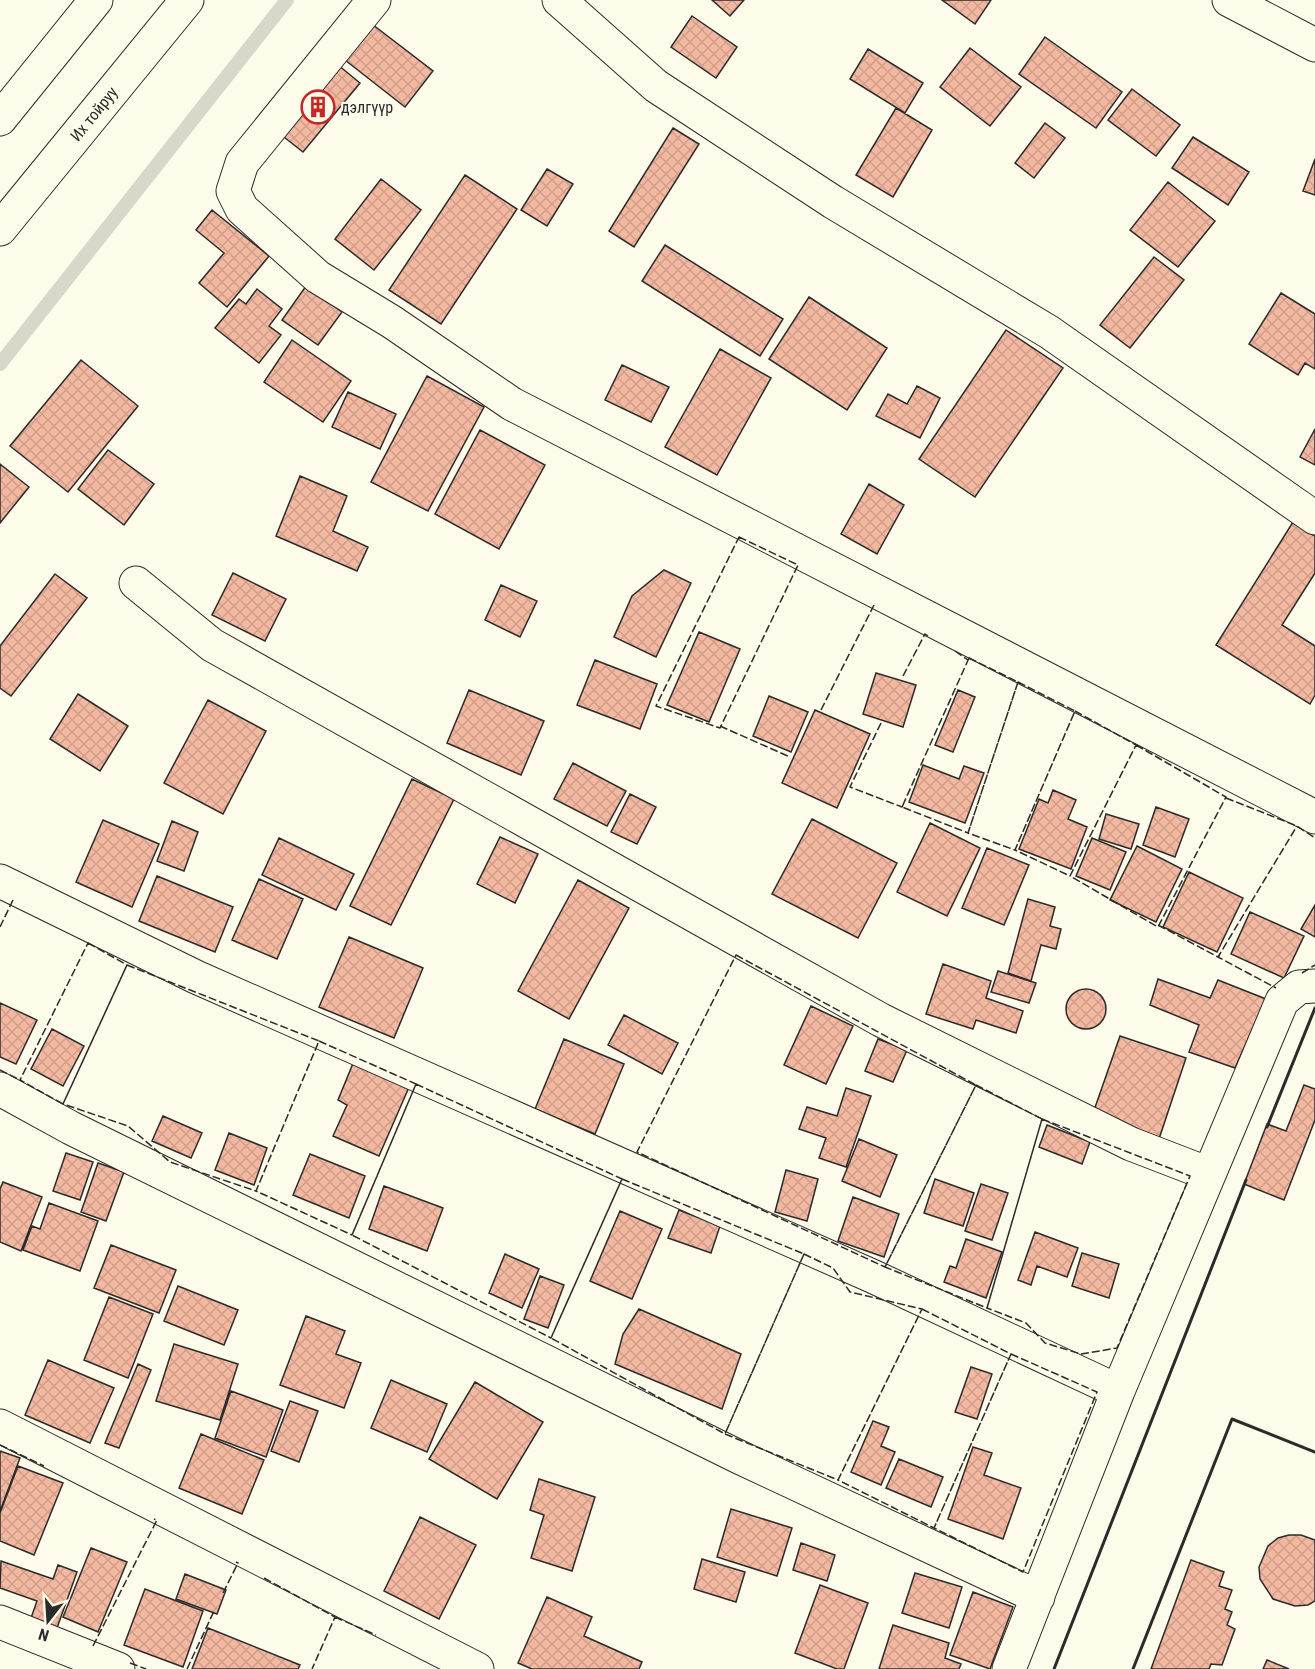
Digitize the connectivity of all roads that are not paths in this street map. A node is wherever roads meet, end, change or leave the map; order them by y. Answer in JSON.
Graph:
{"nodes":[{"id":1,"x":96,"y":0,"type":"edge"},
{"id":2,"x":187,"y":0,"type":"edge"},
{"id":3,"x":374,"y":0,"type":"edge"},
{"id":4,"x":559,"y":0,"type":"edge"},
{"id":5,"x":1229,"y":0,"type":"edge"},
{"id":6,"x":1315,"y":45,"type":"edge"},
{"id":7,"x":0,"y":119,"type":"edge"},
{"id":8,"x":0,"y":229,"type":"edge"},
{"id":9,"x":1315,"y":518,"type":"edge"},
{"id":10,"x":136,"y":583,"type":"dead end"},
{"id":11,"x":1315,"y":817,"type":"edge"},
{"id":12,"x":0,"y":880,"type":"edge"},
{"id":13,"x":1315,"y":986,"type":"edge"},
{"id":14,"x":0,"y":1089,"type":"edge"},
{"id":15,"x":1209,"y":1174,"type":"junction"},
{"id":16,"x":1118,"y":1391,"type":"junction"},
{"id":17,"x":0,"y":1426,"type":"edge"},
{"id":18,"x":1038,"y":1597,"type":"junction"},
{"id":19,"x":0,"y":1622,"type":"edge"},
{"id":20,"x":118,"y":1669,"type":"edge"},
{"id":21,"x":477,"y":1669,"type":"edge"},
{"id":22,"x":1009,"y":1669,"type":"edge"}],
"edges":[{"from":1,"to":7,"type":"street"},
{"from":2,"to":8,"type":"street","name":"Их тойруу"},
{"from":3,"to":11,"type":"street"},
{"from":4,"to":9,"type":"street"},
{"from":5,"to":6,"type":"street"},
{"from":10,"to":15,"type":"street"},
{"from":12,"to":16,"type":"street"},
{"from":13,"to":15,"type":"street"},
{"from":14,"to":18,"type":"street"},
{"from":15,"to":16,"type":"street"},
{"from":16,"to":18,"type":"street"},
{"from":17,"to":21,"type":"street"},
{"from":18,"to":22,"type":"street"},
{"from":19,"to":20,"type":"street"}]}
